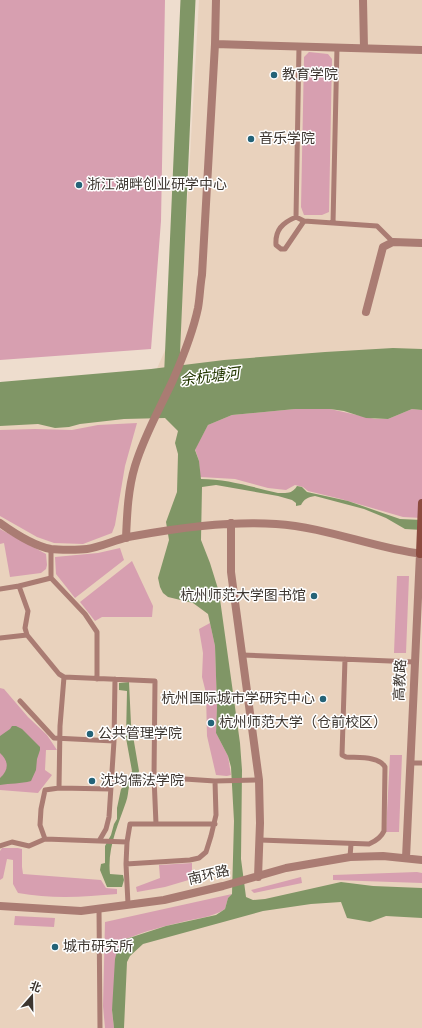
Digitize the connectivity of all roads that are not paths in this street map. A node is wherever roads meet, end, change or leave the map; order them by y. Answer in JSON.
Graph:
{"nodes":[{"id":1,"x":216,"y":0,"type":"edge"},
{"id":2,"x":363,"y":0,"type":"edge"},
{"id":3,"x":215,"y":44,"type":"junction"},
{"id":4,"x":299,"y":46,"type":"junction"},
{"id":5,"x":337,"y":47,"type":"junction"},
{"id":6,"x":364,"y":48,"type":"junction"},
{"id":7,"x":422,"y":50,"type":"edge"},
{"id":8,"x":296,"y":217,"type":"junction"},
{"id":9,"x":304,"y":221,"type":"junction"},
{"id":10,"x":333,"y":223,"type":"junction"},
{"id":11,"x":393,"y":242,"type":"junction"},
{"id":12,"x":422,"y":243,"type":"edge"},
{"id":13,"x":366,"y":312,"type":"dead end"},
{"id":14,"x":422,"y":503,"type":"edge"},
{"id":15,"x":0,"y":523,"type":"edge"},
{"id":16,"x":231,"y":523,"type":"junction"},
{"id":17,"x":126,"y":538,"type":"junction"},
{"id":18,"x":51,"y":549,"type":"junction"},
{"id":19,"x":421,"y":554,"type":"edge"},
{"id":20,"x":51,"y":578,"type":"junction"},
{"id":21,"x":19,"y":586,"type":"junction"},
{"id":22,"x":0,"y":588,"type":"edge"},
{"id":23,"x":419,"y":630,"type":"edge"},
{"id":24,"x":27,"y":635,"type":"junction"},
{"id":25,"x":0,"y":638,"type":"edge"},
{"id":26,"x":242,"y":655,"type":"junction"},
{"id":27,"x":345,"y":660,"type":"junction"},
{"id":28,"x":415,"y":662,"type":"junction"},
{"id":29,"x":64,"y":677,"type":"junction"},
{"id":30,"x":97,"y":679,"type":"junction"},
{"id":31,"x":115,"y":679,"type":"junction"},
{"id":32,"x":20,"y":701,"type":"dead end"},
{"id":33,"x":60,"y":738,"type":"junction"},
{"id":34,"x":114,"y":741,"type":"junction"},
{"id":35,"x":411,"y":763,"type":"junction"},
{"id":36,"x":422,"y":764,"type":"edge"},
{"id":37,"x":154,"y":777,"type":"junction"},
{"id":38,"x":259,"y":780,"type":"junction"},
{"id":39,"x":215,"y":781,"type":"junction"},
{"id":40,"x":59,"y":788,"type":"junction"},
{"id":41,"x":110,"y":790,"type":"junction"},
{"id":42,"x":156,"y":824,"type":"junction"},
{"id":43,"x":215,"y":824,"type":"junction"},
{"id":44,"x":45,"y":839,"type":"junction"},
{"id":45,"x":260,"y":840,"type":"junction"},
{"id":46,"x":99,"y":841,"type":"junction"},
{"id":47,"x":127,"y":842,"type":"junction"},
{"id":48,"x":351,"y":844,"type":"junction"},
{"id":49,"x":0,"y":846,"type":"edge"},
{"id":50,"x":350,"y":857,"type":"junction"},
{"id":51,"x":406,"y":858,"type":"junction"},
{"id":52,"x":422,"y":860,"type":"edge"},
{"id":53,"x":126,"y":864,"type":"junction"},
{"id":54,"x":256,"y":877,"type":"junction"},
{"id":55,"x":128,"y":904,"type":"junction"},
{"id":56,"x":0,"y":906,"type":"edge"},
{"id":57,"x":100,"y":908,"type":"junction"},
{"id":58,"x":100,"y":1028,"type":"edge"}],
"edges":[{"from":1,"to":3,"type":"street"},
{"from":2,"to":6,"type":"street"},
{"from":3,"to":4,"type":"street"},
{"from":3,"to":17,"type":"street"},
{"from":4,"to":5,"type":"street"},
{"from":4,"to":8,"type":"lane"},
{"from":5,"to":6,"type":"street"},
{"from":5,"to":10,"type":"lane"},
{"from":6,"to":7,"type":"street"},
{"from":8,"to":9,"type":"lane"},
{"from":8,"to":9,"type":"lane"},
{"from":9,"to":10,"type":"lane"},
{"from":10,"to":11,"type":"lane"},
{"from":11,"to":12,"type":"street"},
{"from":11,"to":13,"type":"street"},
{"from":14,"to":19,"type":"street","name":"高教路"},
{"from":15,"to":18,"type":"street"},
{"from":16,"to":17,"type":"street"},
{"from":16,"to":19,"type":"street"},
{"from":16,"to":26,"type":"street"},
{"from":17,"to":18,"type":"street"},
{"from":18,"to":20,"type":"lane"},
{"from":19,"to":23,"type":"street","name":"高教路"},
{"from":20,"to":21,"type":"lane"},
{"from":20,"to":30,"type":"lane"},
{"from":21,"to":22,"type":"lane"},
{"from":21,"to":24,"type":"lane"},
{"from":23,"to":28,"type":"street","name":"高教路"},
{"from":24,"to":25,"type":"lane"},
{"from":24,"to":29,"type":"lane"},
{"from":26,"to":27,"type":"lane"},
{"from":26,"to":38,"type":"street"},
{"from":27,"to":28,"type":"lane"},
{"from":27,"to":48,"type":"lane"},
{"from":28,"to":35,"type":"street","name":"高教路"},
{"from":29,"to":30,"type":"lane"},
{"from":29,"to":33,"type":"lane"},
{"from":30,"to":31,"type":"lane"},
{"from":31,"to":34,"type":"lane"},
{"from":31,"to":37,"type":"lane"},
{"from":32,"to":33,"type":"lane"},
{"from":33,"to":34,"type":"lane"},
{"from":33,"to":40,"type":"lane"},
{"from":34,"to":41,"type":"lane"},
{"from":35,"to":36,"type":"lane"},
{"from":35,"to":51,"type":"street","name":"高教路"},
{"from":37,"to":39,"type":"lane"},
{"from":37,"to":42,"type":"lane"},
{"from":38,"to":39,"type":"lane"},
{"from":38,"to":45,"type":"street"},
{"from":39,"to":43,"type":"lane"},
{"from":40,"to":41,"type":"lane"},
{"from":40,"to":44,"type":"lane"},
{"from":41,"to":46,"type":"lane"},
{"from":42,"to":43,"type":"lane"},
{"from":42,"to":47,"type":"lane"},
{"from":43,"to":53,"type":"lane"},
{"from":44,"to":46,"type":"lane"},
{"from":44,"to":49,"type":"lane"},
{"from":45,"to":48,"type":"lane"},
{"from":45,"to":54,"type":"street"},
{"from":46,"to":47,"type":"lane"},
{"from":47,"to":53,"type":"lane"},
{"from":48,"to":50,"type":"lane"},
{"from":50,"to":51,"type":"street","name":"南环路"},
{"from":50,"to":54,"type":"street","name":"南环路"},
{"from":51,"to":52,"type":"street","name":"南环路"},
{"from":53,"to":55,"type":"lane"},
{"from":54,"to":55,"type":"street","name":"南环路"},
{"from":55,"to":57,"type":"street","name":"南环路"},
{"from":56,"to":57,"type":"street","name":"南环路"},
{"from":57,"to":58,"type":"lane"}]}
